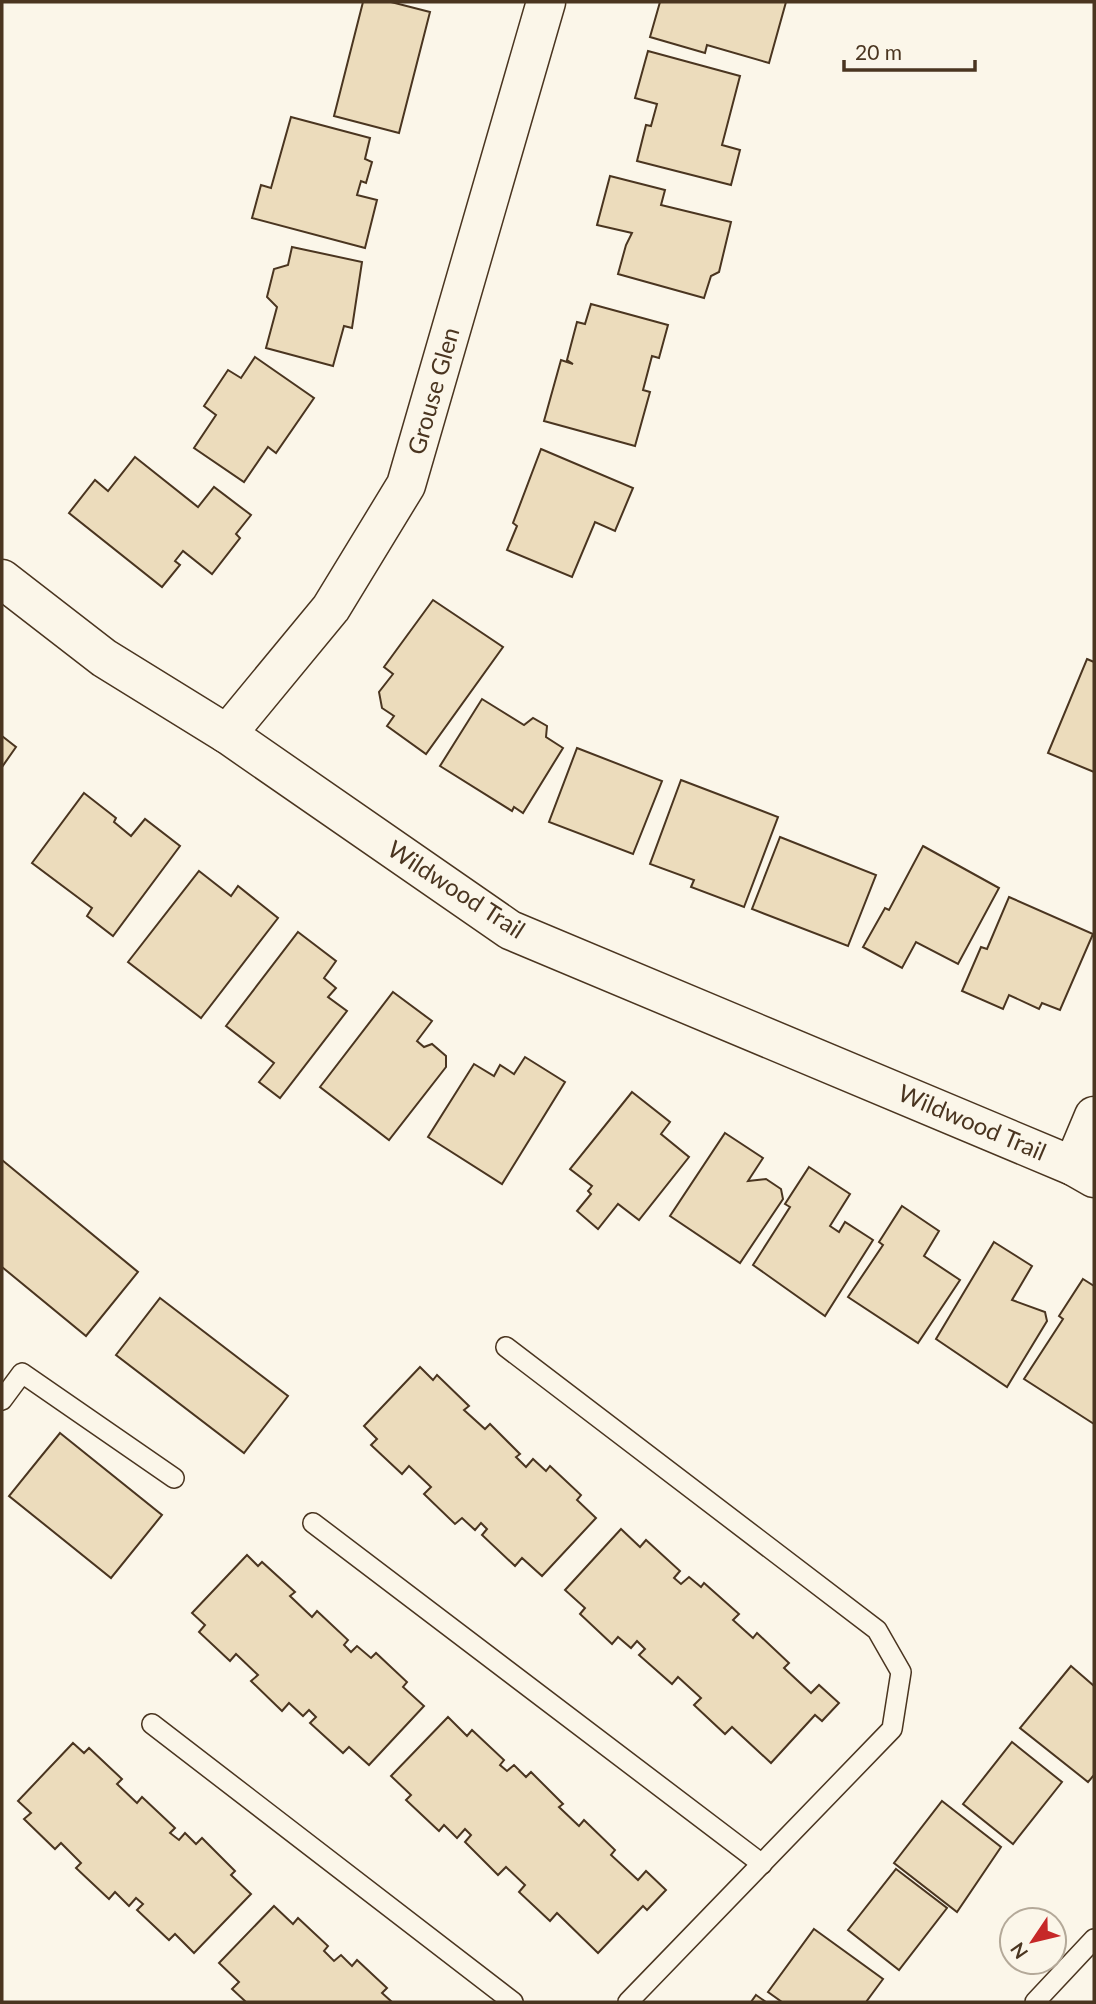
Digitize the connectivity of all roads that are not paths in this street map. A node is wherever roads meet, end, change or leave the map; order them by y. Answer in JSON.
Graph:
{"nodes":[{"id":1,"x":546,"y":2,"type":"edge"},
{"id":2,"x":2,"y":579,"type":"edge"},
{"id":3,"x":227,"y":734,"type":"junction"},
{"id":4,"x":1094,"y":1116,"type":"edge"},
{"id":5,"x":1084,"y":1172,"type":"edge"},
{"id":6,"x":506,"y":1347,"type":"dead end"},
{"id":7,"x":2,"y":1399,"type":"edge"},
{"id":8,"x":174,"y":1478,"type":"dead end"},
{"id":9,"x":313,"y":1523,"type":"dead end"},
{"id":10,"x":152,"y":1724,"type":"dead end"},
{"id":11,"x":762,"y":1864,"type":"junction"},
{"id":12,"x":1094,"y":1938,"type":"edge"},
{"id":13,"x":513,"y":2002,"type":"edge"},
{"id":14,"x":628,"y":2002,"type":"edge"},
{"id":15,"x":1035,"y":2002,"type":"edge"}],
"edges":[{"from":1,"to":3,"type":"street","name":"Grouse Glen"},
{"from":2,"to":3,"type":"street","name":"Wildwood Trail"},
{"from":3,"to":5,"type":"street","name":"Wildwood Trail"},
{"from":4,"to":5,"type":"street","name":"Wildwood Trail"},
{"from":6,"to":11,"type":"lane"},
{"from":7,"to":8,"type":"lane"},
{"from":9,"to":11,"type":"lane"},
{"from":10,"to":13,"type":"lane"},
{"from":11,"to":14,"type":"lane"},
{"from":12,"to":15,"type":"lane"}]}
